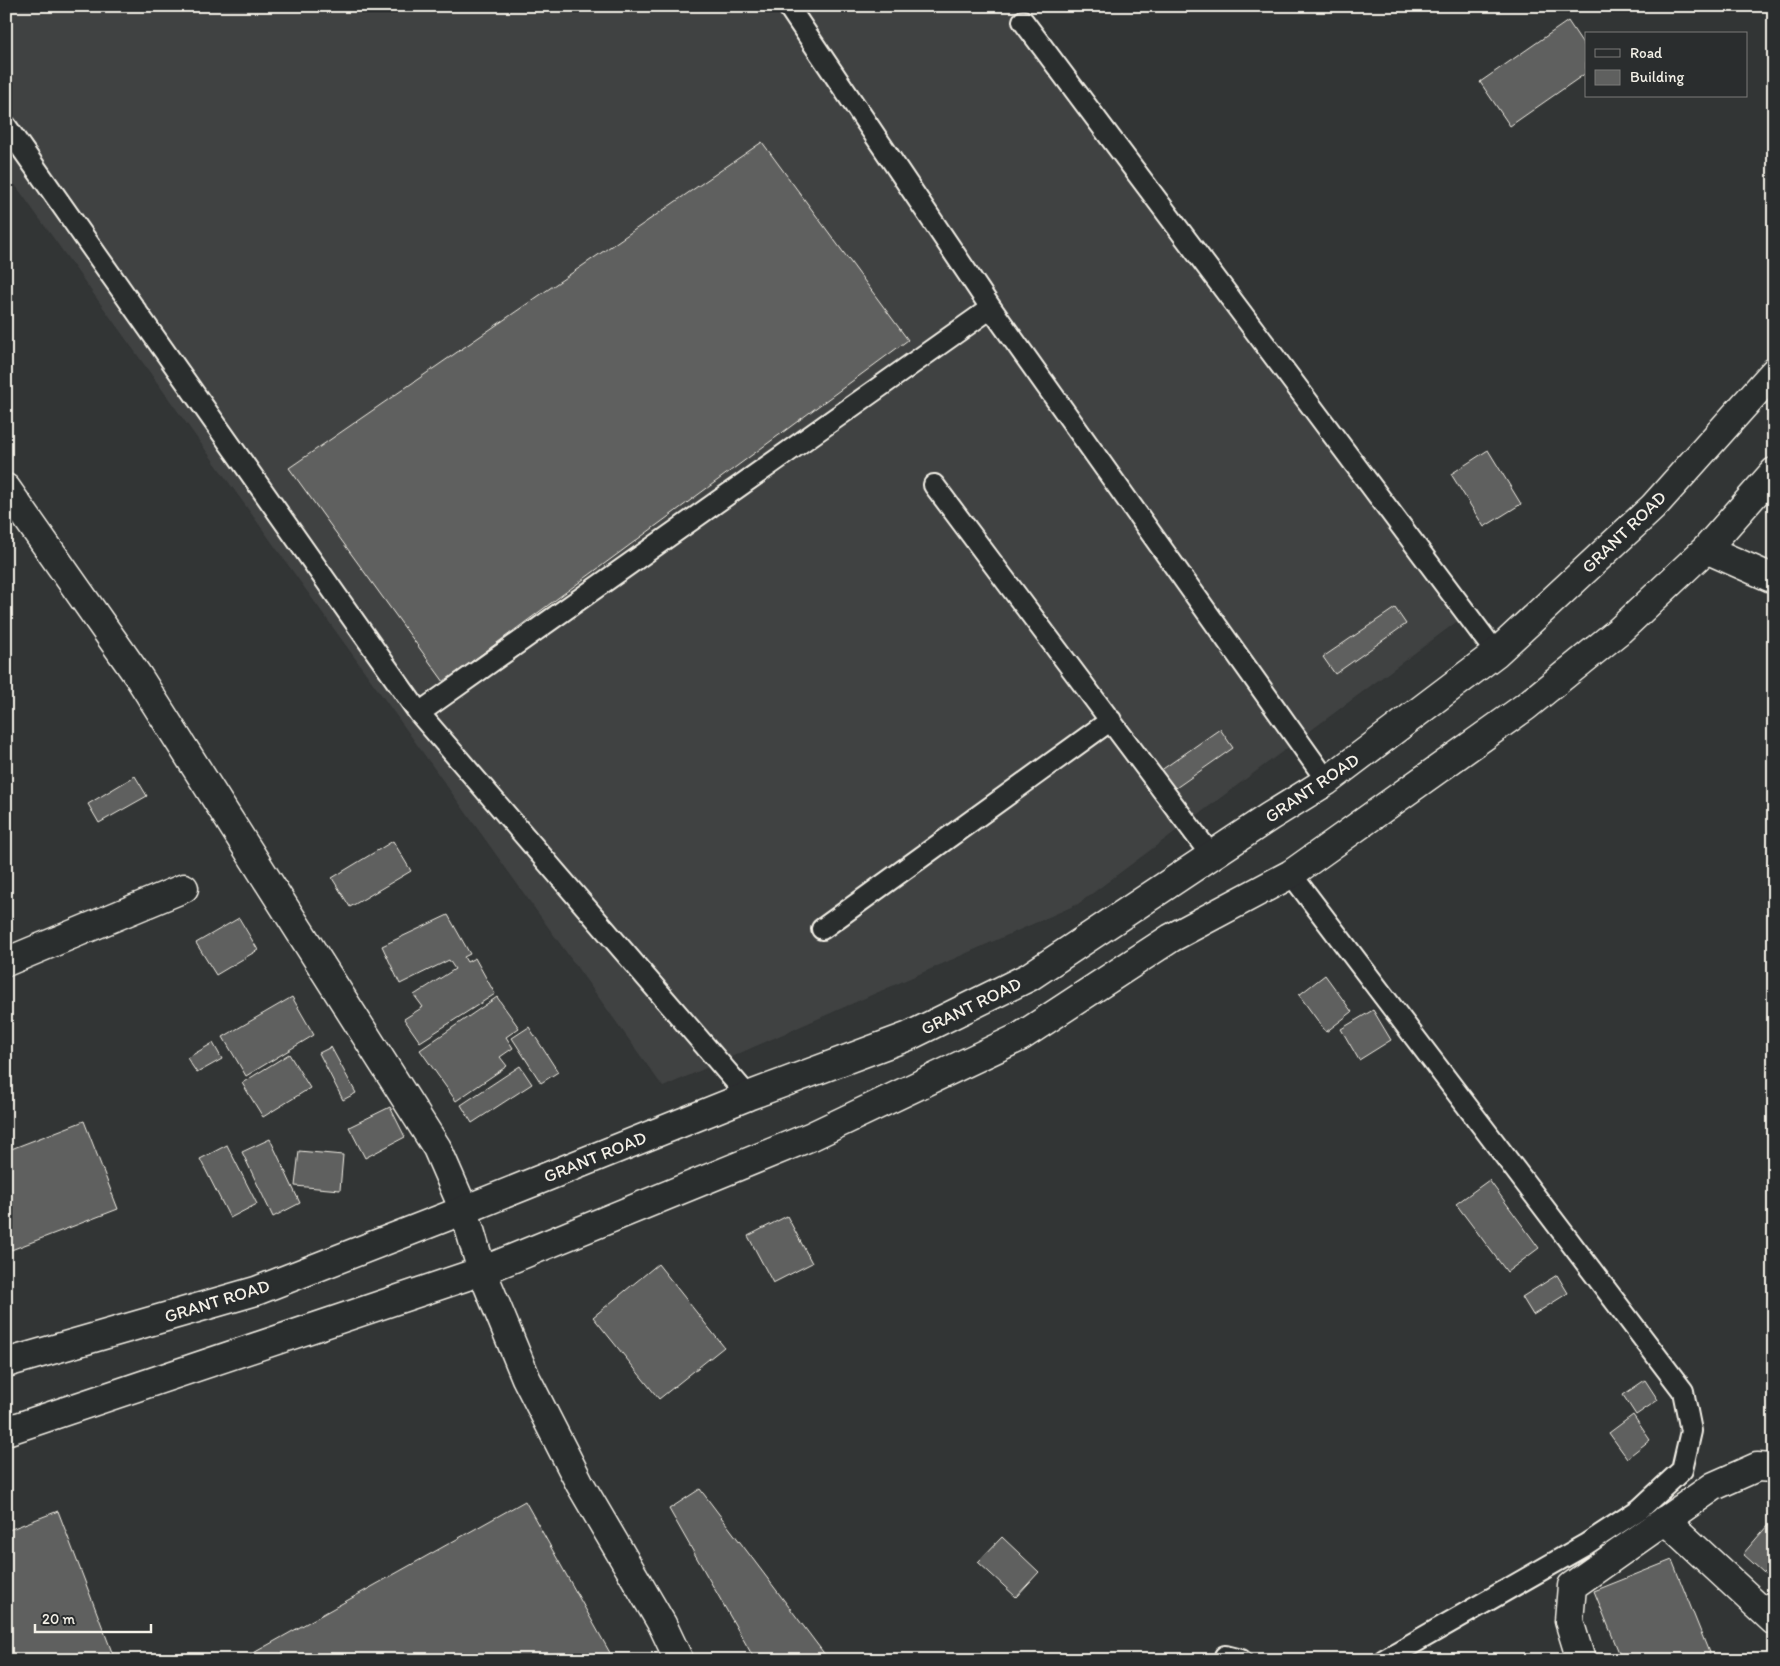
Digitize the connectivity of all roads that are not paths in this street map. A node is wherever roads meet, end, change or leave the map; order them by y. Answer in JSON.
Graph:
{"nodes":[{"id":1,"x":788,"y":6,"type":"edge"},
{"id":2,"x":1023,"y":21,"type":"dead end"},
{"id":3,"x":6,"y":126,"type":"edge"},
{"id":4,"x":992,"y":308,"type":"junction"},
{"id":5,"x":1774,"y":372,"type":"edge"},
{"id":6,"x":1774,"y":472,"type":"edge"},
{"id":7,"x":934,"y":484,"type":"dead end"},
{"id":8,"x":6,"y":488,"type":"edge"},
{"id":9,"x":1706,"y":549,"type":"junction"},
{"id":10,"x":1774,"y":580,"type":"edge"},
{"id":11,"x":1496,"y":653,"type":"junction"},
{"id":12,"x":419,"y":713,"type":"junction"},
{"id":13,"x":1111,"y":720,"type":"junction"},
{"id":14,"x":1327,"y":780,"type":"junction"},
{"id":15,"x":1212,"y":855,"type":"junction"},
{"id":16,"x":1291,"y":874,"type":"junction"},
{"id":17,"x":184,"y":888,"type":"dead end"},
{"id":18,"x":822,"y":929,"type":"dead end"},
{"id":19,"x":6,"y":962,"type":"edge"},
{"id":20,"x":748,"y":1096,"type":"junction"},
{"id":21,"x":464,"y":1210,"type":"junction"},
{"id":22,"x":482,"y":1272,"type":"junction"},
{"id":23,"x":6,"y":1363,"type":"edge"},
{"id":24,"x":6,"y":1431,"type":"edge"},
{"id":25,"x":1774,"y":1468,"type":"edge"},
{"id":26,"x":1665,"y":1520,"type":"junction"},
{"id":27,"x":1774,"y":1621,"type":"edge"},
{"id":28,"x":679,"y":1660,"type":"edge"},
{"id":29,"x":1384,"y":1660,"type":"edge"},
{"id":30,"x":1581,"y":1660,"type":"edge"}],
"edges":[{"from":1,"to":4,"type":"lane"},
{"from":2,"to":11,"type":"lane"},
{"from":3,"to":12,"type":"lane"},
{"from":4,"to":12,"type":"lane"},
{"from":4,"to":14,"type":"lane"},
{"from":5,"to":11,"type":"main road","name":"GRANT ROAD"},
{"from":6,"to":9,"type":"main road"},
{"from":7,"to":13,"type":"lane"},
{"from":8,"to":21,"type":"main road"},
{"from":9,"to":10,"type":"main road"},
{"from":9,"to":16,"type":"main road"},
{"from":11,"to":14,"type":"main road","name":"GRANT ROAD"},
{"from":12,"to":20,"type":"lane"},
{"from":13,"to":15,"type":"lane"},
{"from":13,"to":18,"type":"lane"},
{"from":14,"to":15,"type":"main road","name":"GRANT ROAD"},
{"from":15,"to":20,"type":"main road","name":"GRANT ROAD"},
{"from":16,"to":22,"type":"main road"},
{"from":16,"to":29,"type":"lane"},
{"from":17,"to":19,"type":"main road"},
{"from":20,"to":21,"type":"main road","name":"GRANT ROAD"},
{"from":21,"to":22,"type":"main road"},
{"from":21,"to":23,"type":"main road","name":"GRANT ROAD"},
{"from":22,"to":24,"type":"main road"},
{"from":22,"to":28,"type":"main road"},
{"from":25,"to":26,"type":"main road"},
{"from":26,"to":27,"type":"main road"},
{"from":26,"to":30,"type":"main road"}]}
